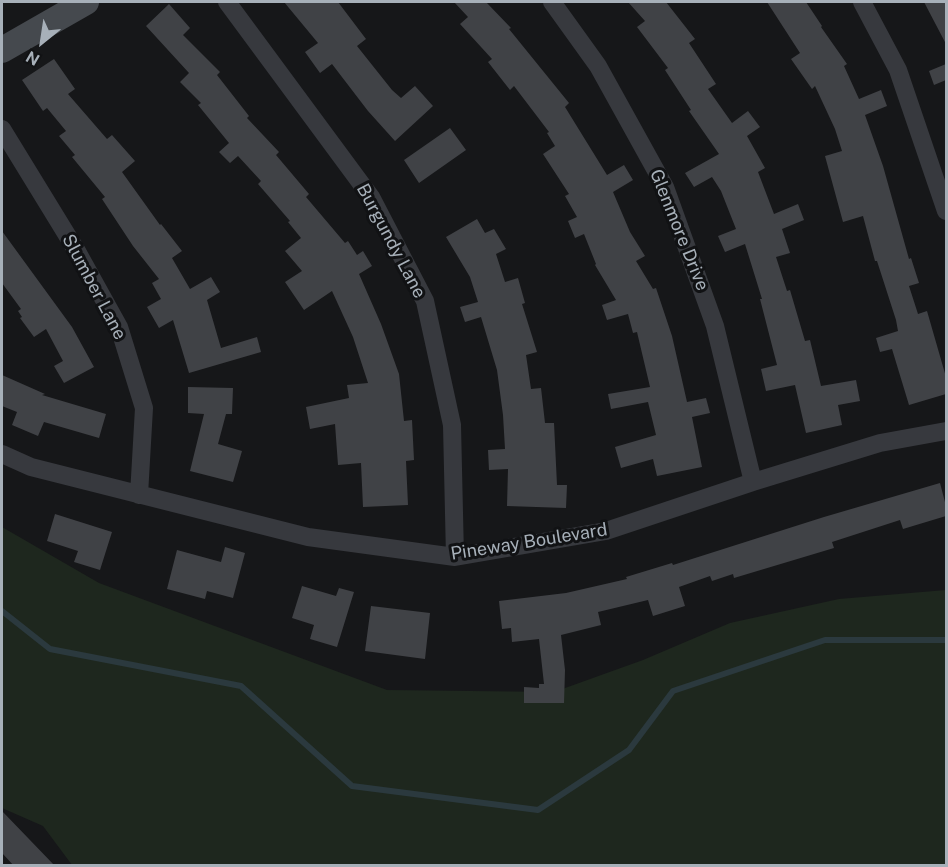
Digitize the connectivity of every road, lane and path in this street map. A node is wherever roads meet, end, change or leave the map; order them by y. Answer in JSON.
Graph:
{"nodes":[{"id":1,"x":86,"y":2,"type":"edge"},
{"id":2,"x":227,"y":2,"type":"edge"},
{"id":3,"x":552,"y":2,"type":"edge"},
{"id":4,"x":862,"y":2,"type":"edge"},
{"id":5,"x":2,"y":50,"type":"edge"},
{"id":6,"x":2,"y":129,"type":"edge"},
{"id":7,"x":946,"y":212,"type":"edge"},
{"id":8,"x":946,"y":431,"type":"edge"},
{"id":9,"x":2,"y":454,"type":"edge"},
{"id":10,"x":753,"y":482,"type":"junction"},
{"id":11,"x":139,"y":495,"type":"junction"},
{"id":12,"x":455,"y":557,"type":"junction"}],
"edges":[{"from":1,"to":5,"type":"main road"},
{"from":2,"to":12,"type":"street","name":"Burgundy Lane"},
{"from":3,"to":10,"type":"street","name":"Glenmore Drive"},
{"from":4,"to":7,"type":"street"},
{"from":6,"to":11,"type":"street","name":"Slumber Lane"},
{"from":8,"to":10,"type":"street","name":"Pineway Boulevard"},
{"from":9,"to":11,"type":"street","name":"Pineway Boulevard"},
{"from":10,"to":12,"type":"street","name":"Pineway Boulevard"},
{"from":11,"to":12,"type":"street","name":"Pineway Boulevard"}]}
